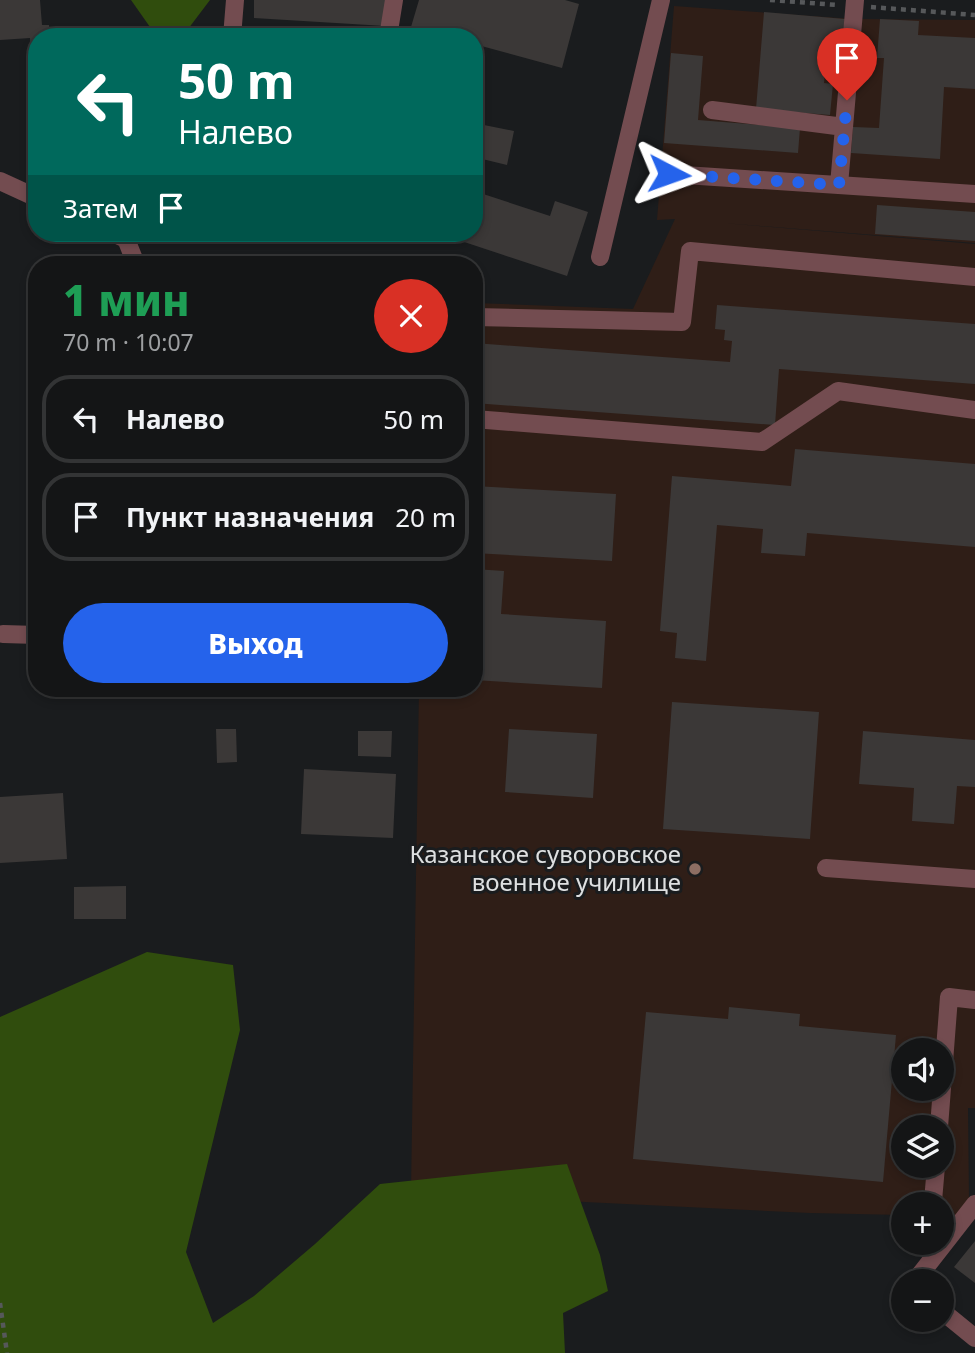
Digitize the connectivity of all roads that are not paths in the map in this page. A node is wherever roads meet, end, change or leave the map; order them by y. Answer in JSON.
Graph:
{"nodes":[{"id":1,"x":235,"y":0,"type":"edge"},
{"id":2,"x":394,"y":0,"type":"edge"},
{"id":3,"x":661,"y":0,"type":"edge"},
{"id":4,"x":855,"y":0,"type":"edge"},
{"id":5,"x":233,"y":28,"type":"edge"},
{"id":6,"x":389,"y":28,"type":"edge"},
{"id":7,"x":712,"y":110,"type":"dead end"},
{"id":8,"x":844,"y":127,"type":"junction"},
{"id":9,"x":669,"y":174,"type":"dead end"},
{"id":10,"x":0,"y":181,"type":"edge"},
{"id":11,"x":839,"y":185,"type":"junction"},
{"id":12,"x":28,"y":194,"type":"edge"},
{"id":13,"x":975,"y":194,"type":"edge"},
{"id":14,"x":600,"y":257,"type":"dead end"},
{"id":15,"x":975,"y":277,"type":"edge"},
{"id":16,"x":483,"y":317,"type":"edge"},
{"id":17,"x":975,"y":410,"type":"edge"},
{"id":18,"x":483,"y":420,"type":"edge"},
{"id":19,"x":3,"y":634,"type":"dead end"},
{"id":20,"x":28,"y":635,"type":"edge"},
{"id":21,"x":826,"y":868,"type":"dead end"},
{"id":22,"x":975,"y":878,"type":"edge"},
{"id":23,"x":975,"y":1000,"type":"edge"},
{"id":24,"x":940,"y":1115,"type":"edge"},
{"id":25,"x":975,"y":1204,"type":"edge"},
{"id":26,"x":924,"y":1269,"type":"edge"},
{"id":27,"x":954,"y":1321,"type":"edge"},
{"id":28,"x":975,"y":1338,"type":"edge"}],
"edges":[{"from":1,"to":5,"type":"lane"},
{"from":2,"to":6,"type":"lane"},
{"from":3,"to":14,"type":"lane"},
{"from":4,"to":8,"type":"lane"},
{"from":7,"to":8,"type":"lane"},
{"from":8,"to":11,"type":"lane"},
{"from":9,"to":11,"type":"lane"},
{"from":10,"to":12,"type":"lane"},
{"from":11,"to":13,"type":"lane"},
{"from":15,"to":16,"type":"lane"},
{"from":17,"to":18,"type":"lane"},
{"from":19,"to":20,"type":"lane"},
{"from":21,"to":22,"type":"lane"},
{"from":23,"to":24,"type":"lane"},
{"from":25,"to":26,"type":"lane"},
{"from":27,"to":28,"type":"lane"}]}
